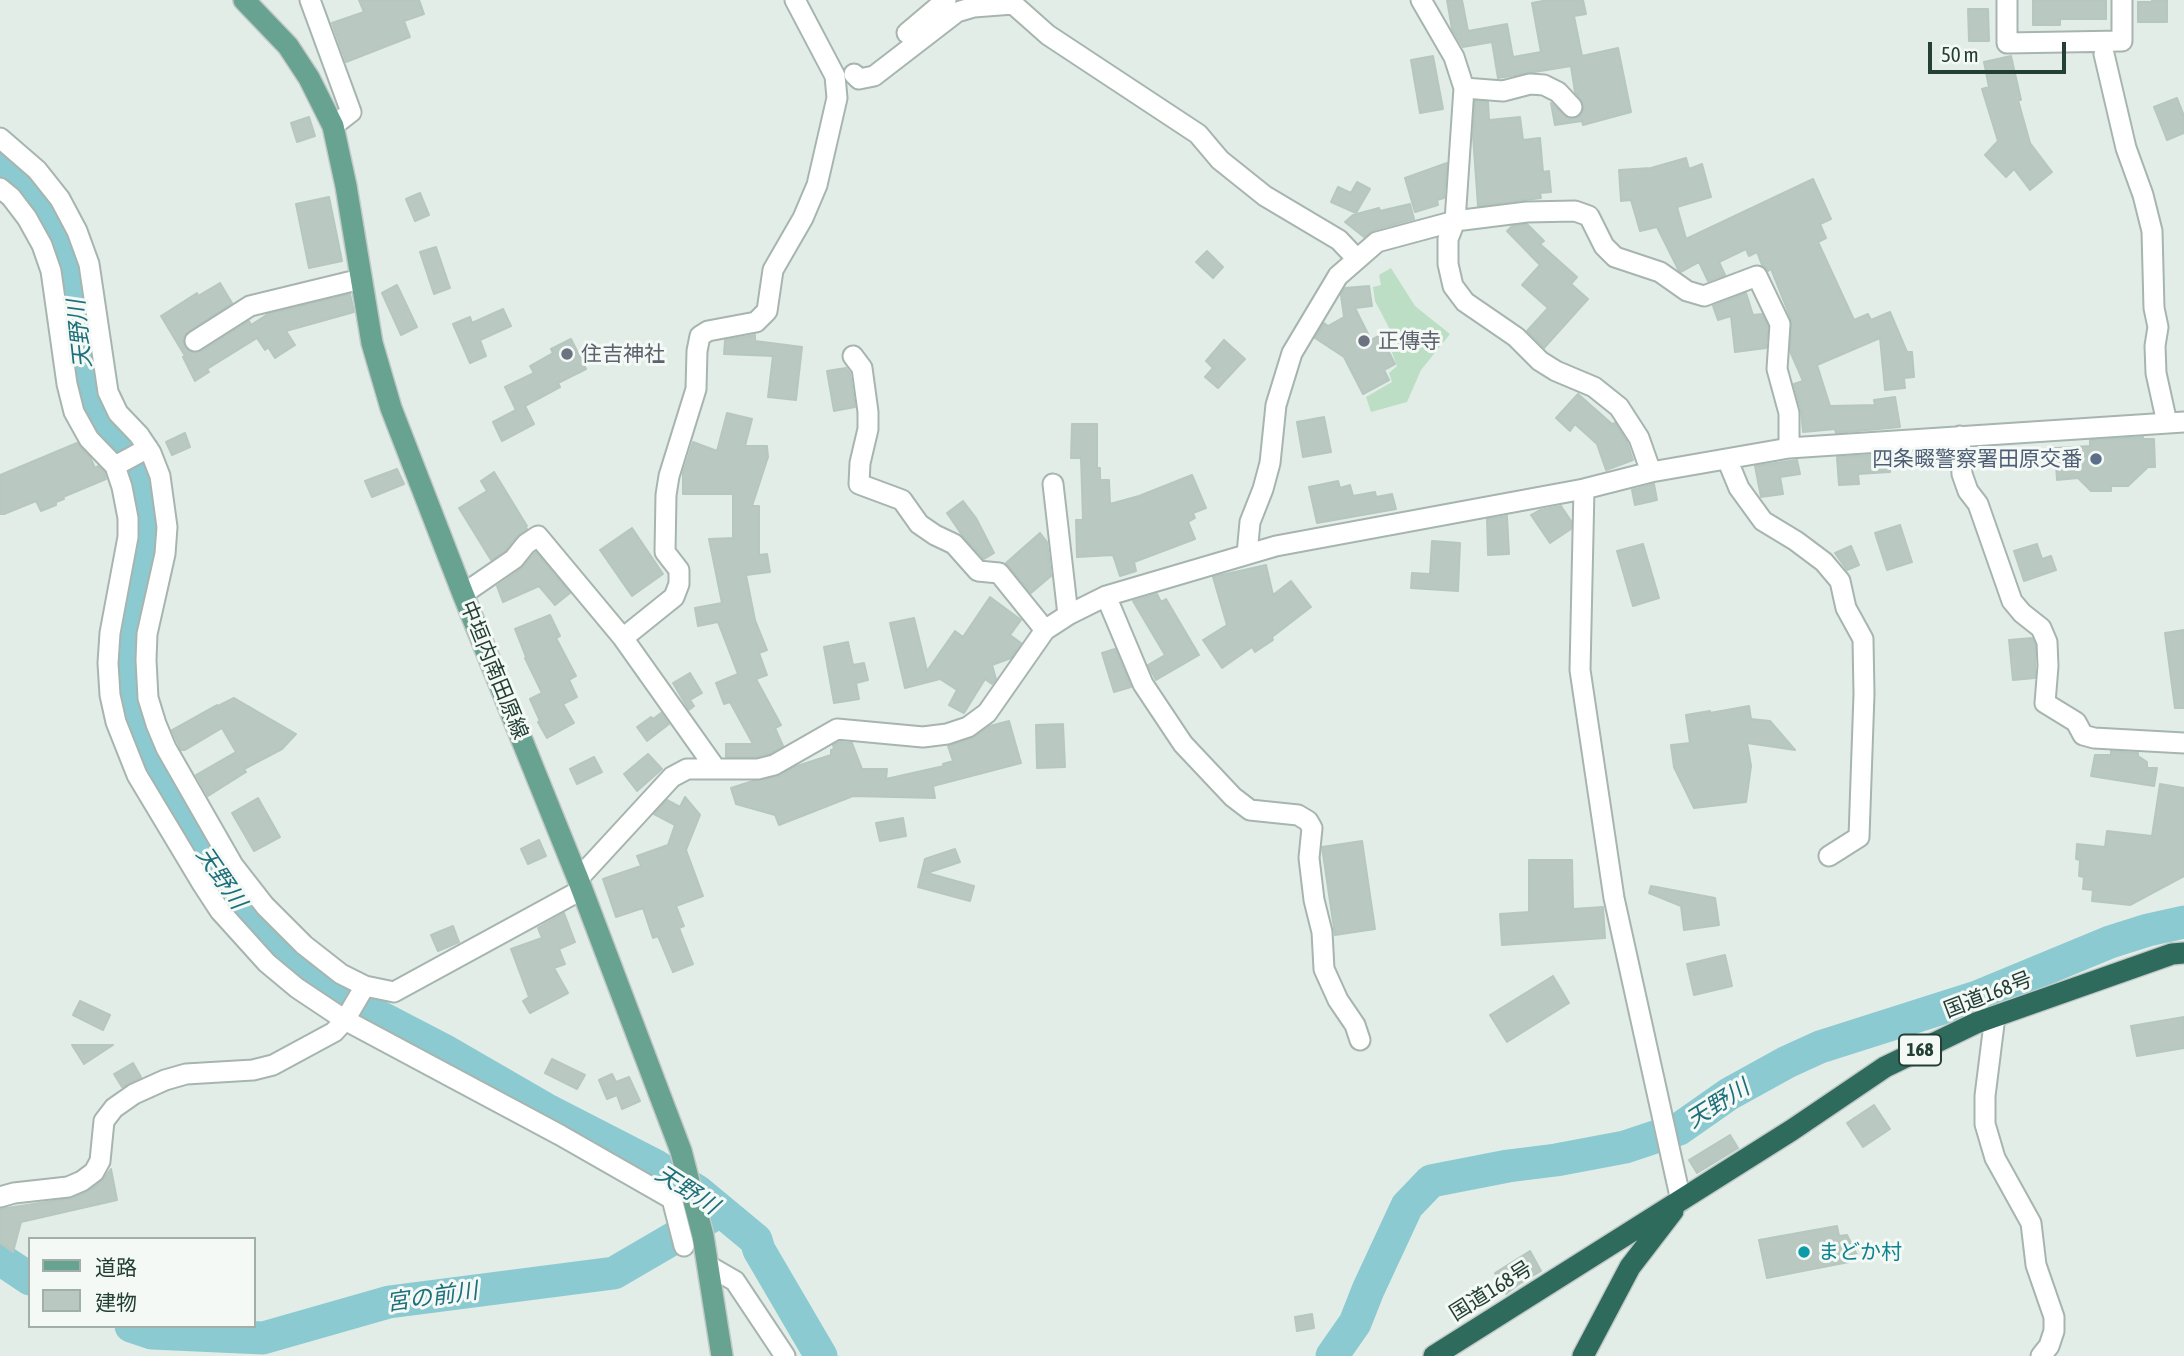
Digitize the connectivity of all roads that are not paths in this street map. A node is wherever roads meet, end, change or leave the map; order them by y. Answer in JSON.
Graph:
{"nodes":[{"id":1,"x":244,"y":0,"type":"edge"},
{"id":2,"x":310,"y":0,"type":"edge"},
{"id":3,"x":795,"y":0,"type":"edge"},
{"id":4,"x":946,"y":0,"type":"edge"},
{"id":5,"x":1421,"y":0,"type":"edge"},
{"id":6,"x":2007,"y":0,"type":"edge"},
{"id":7,"x":2122,"y":0,"type":"edge"},
{"id":8,"x":2104,"y":54,"type":"dead end"},
{"id":9,"x":844,"y":75,"type":"junction"},
{"id":10,"x":1464,"y":88,"type":"junction"},
{"id":11,"x":1573,"y":107,"type":"dead end"},
{"id":12,"x":333,"y":126,"type":"junction"},
{"id":13,"x":2,"y":145,"type":"edge"},
{"id":14,"x":0,"y":188,"type":"edge"},
{"id":15,"x":1455,"y":221,"type":"junction"},
{"id":16,"x":1357,"y":259,"type":"junction"},
{"id":17,"x":361,"y":279,"type":"junction"},
{"id":18,"x":195,"y":341,"type":"dead end"},
{"id":19,"x":853,"y":356,"type":"dead end"},
{"id":20,"x":2176,"y":422,"type":"edge"},
{"id":21,"x":1960,"y":436,"type":"junction"},
{"id":22,"x":148,"y":448,"type":"junction"},
{"id":23,"x":1788,"y":448,"type":"junction"},
{"id":24,"x":1727,"y":458,"type":"junction"},
{"id":25,"x":115,"y":466,"type":"junction"},
{"id":26,"x":1651,"y":472,"type":"junction"},
{"id":27,"x":1053,"y":484,"type":"dead end"},
{"id":28,"x":1584,"y":489,"type":"junction"},
{"id":29,"x":1247,"y":554,"type":"junction"},
{"id":30,"x":463,"y":594,"type":"junction"},
{"id":31,"x":1106,"y":596,"type":"junction"},
{"id":32,"x":1068,"y":615,"type":"junction"},
{"id":33,"x":1045,"y":630,"type":"junction"},
{"id":34,"x":623,"y":638,"type":"junction"},
{"id":35,"x":2184,"y":743,"type":"edge"},
{"id":36,"x":716,"y":769,"type":"junction"},
{"id":37,"x":1829,"y":856,"type":"dead end"},
{"id":38,"x":579,"y":885,"type":"junction"},
{"id":39,"x":2184,"y":953,"type":"edge"},
{"id":40,"x":365,"y":986,"type":"junction"},
{"id":41,"x":1995,"y":1016,"type":"junction"},
{"id":42,"x":345,"y":1020,"type":"junction"},
{"id":43,"x":1360,"y":1040,"type":"dead end"},
{"id":44,"x":5,"y":1193,"type":"edge"},
{"id":45,"x":1681,"y":1200,"type":"junction"},
{"id":46,"x":684,"y":1246,"type":"dead end"},
{"id":47,"x":709,"y":1266,"type":"junction"},
{"id":48,"x":722,"y":1356,"type":"edge"},
{"id":49,"x":785,"y":1356,"type":"edge"},
{"id":50,"x":1434,"y":1356,"type":"edge"},
{"id":51,"x":1583,"y":1356,"type":"edge"},
{"id":52,"x":2041,"y":1356,"type":"edge"}],
"edges":[{"from":1,"to":12,"type":"main road","name":"中垣内南田原線"},
{"from":2,"to":12,"type":"street"},
{"from":3,"to":9,"type":"street"},
{"from":4,"to":9,"type":"street"},
{"from":5,"to":10,"type":"street"},
{"from":6,"to":7,"type":"street"},
{"from":8,"to":20,"type":"street"},
{"from":9,"to":16,"type":"street"},
{"from":9,"to":34,"type":"street"},
{"from":10,"to":11,"type":"street"},
{"from":10,"to":15,"type":"street"},
{"from":12,"to":17,"type":"main road","name":"中垣内南田原線"},
{"from":13,"to":22,"type":"street"},
{"from":14,"to":25,"type":"street"},
{"from":15,"to":16,"type":"street"},
{"from":15,"to":23,"type":"street"},
{"from":15,"to":26,"type":"street"},
{"from":16,"to":29,"type":"street"},
{"from":17,"to":18,"type":"street"},
{"from":17,"to":30,"type":"main road","name":"中垣内南田原線"},
{"from":19,"to":33,"type":"street"},
{"from":20,"to":21,"type":"street"},
{"from":21,"to":23,"type":"street"},
{"from":21,"to":35,"type":"street"},
{"from":22,"to":25,"type":"street"},
{"from":22,"to":40,"type":"street"},
{"from":23,"to":24,"type":"street"},
{"from":24,"to":26,"type":"street"},
{"from":24,"to":37,"type":"street"},
{"from":25,"to":42,"type":"street"},
{"from":26,"to":28,"type":"street"},
{"from":27,"to":32,"type":"street"},
{"from":28,"to":29,"type":"street"},
{"from":28,"to":45,"type":"street"},
{"from":29,"to":31,"type":"street"},
{"from":30,"to":34,"type":"street"},
{"from":30,"to":38,"type":"main road","name":"中垣内南田原線"},
{"from":31,"to":32,"type":"street"},
{"from":31,"to":43,"type":"street"},
{"from":32,"to":33,"type":"street"},
{"from":33,"to":36,"type":"street"},
{"from":34,"to":36,"type":"street"},
{"from":36,"to":38,"type":"street"},
{"from":38,"to":40,"type":"street"},
{"from":38,"to":47,"type":"main road","name":"中垣内南田原線"},
{"from":39,"to":41,"type":"highway","name":"国道168号","number":"168"},
{"from":40,"to":42,"type":"street"},
{"from":41,"to":45,"type":"highway","name":"国道168号","number":"168"},
{"from":41,"to":52,"type":"street"},
{"from":42,"to":44,"type":"street"},
{"from":42,"to":46,"type":"street"},
{"from":45,"to":50,"type":"highway","name":"国道168号","number":"168"},
{"from":45,"to":51,"type":"highway","name":"国道168号","number":"168"},
{"from":47,"to":48,"type":"main road","name":"中垣内南田原線"},
{"from":47,"to":49,"type":"street"}]}
